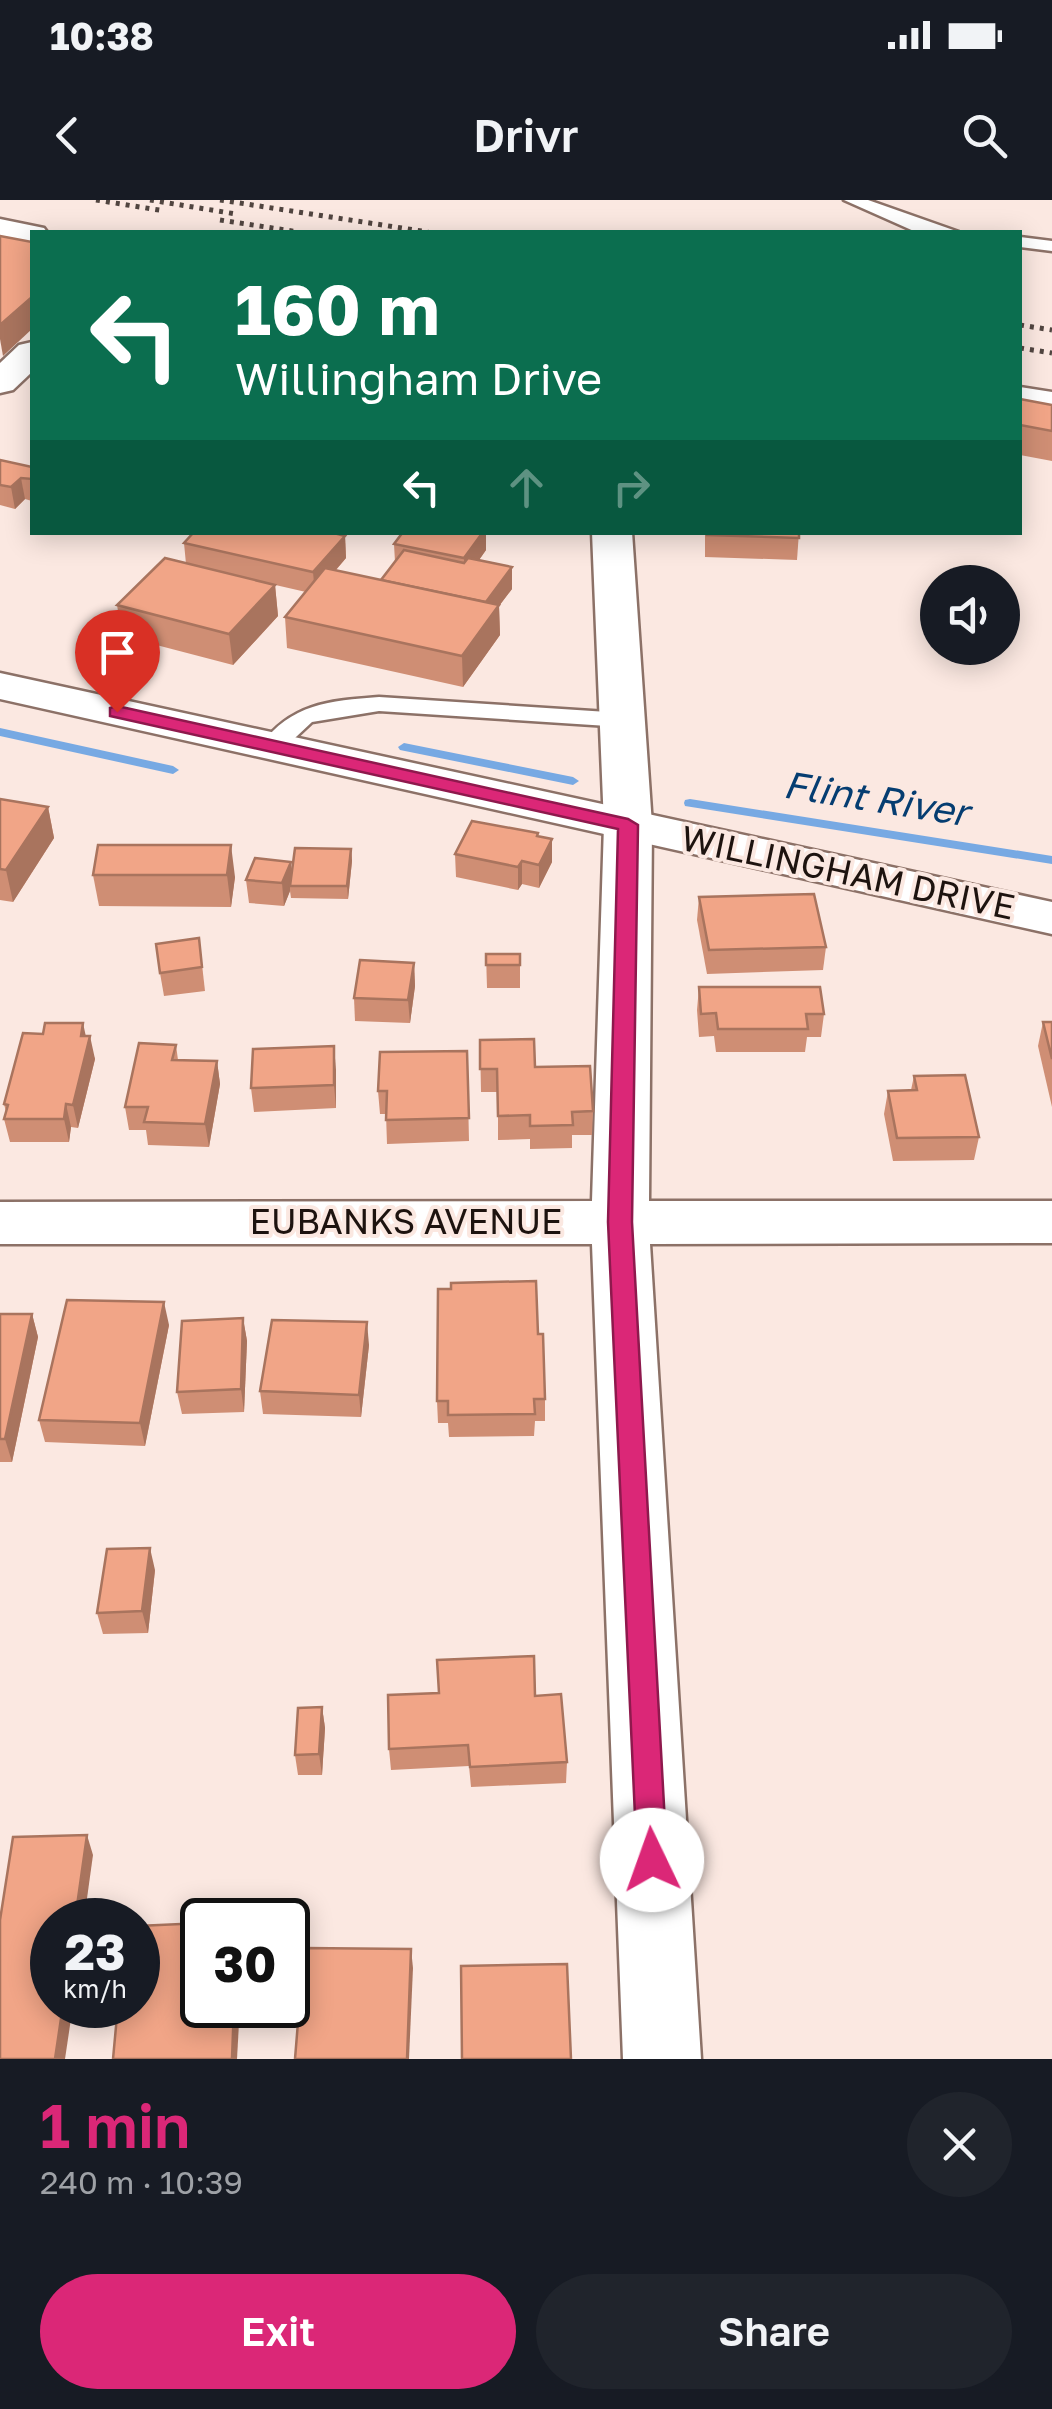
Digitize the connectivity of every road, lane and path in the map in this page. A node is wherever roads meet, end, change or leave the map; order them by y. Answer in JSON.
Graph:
{"nodes":[{"id":1,"x":853,"y":200,"type":"edge"},
{"id":2,"x":0,"y":229,"type":"edge"},
{"id":3,"x":936,"y":230,"type":"edge"},
{"id":4,"x":30,"y":235,"type":"edge"},
{"id":5,"x":1022,"y":242,"type":"edge"},
{"id":6,"x":1052,"y":246,"type":"edge"},
{"id":7,"x":30,"y":355,"type":"edge"},
{"id":8,"x":0,"y":382,"type":"edge"},
{"id":9,"x":1022,"y":398,"type":"edge"},
{"id":10,"x":1052,"y":404,"type":"edge"},
{"id":11,"x":612,"y":535,"type":"edge"},
{"id":12,"x":0,"y":686,"type":"edge"},
{"id":13,"x":622,"y":720,"type":"junction"},
{"id":14,"x":272,"y":746,"type":"junction"},
{"id":15,"x":628,"y":825,"type":"junction"},
{"id":16,"x":1052,"y":918,"type":"edge"},
{"id":17,"x":620,"y":1222,"type":"junction"},
{"id":18,"x":1052,"y":1222,"type":"edge"},
{"id":19,"x":0,"y":1223,"type":"edge"},
{"id":20,"x":662,"y":2059,"type":"edge"}],
"edges":[{"from":1,"to":3,"type":"lane"},
{"from":2,"to":4,"type":"street"},
{"from":5,"to":6,"type":"lane"},
{"from":7,"to":8,"type":"street"},
{"from":9,"to":10,"type":"street"},
{"from":11,"to":13,"type":"street"},
{"from":12,"to":14,"type":"street","name":"WILLINGHAM DRIVE"},
{"from":13,"to":14,"type":"lane"},
{"from":13,"to":15,"type":"street"},
{"from":14,"to":15,"type":"street","name":"WILLINGHAM DRIVE"},
{"from":15,"to":16,"type":"street","name":"WILLINGHAM DRIVE"},
{"from":15,"to":17,"type":"street"},
{"from":17,"to":18,"type":"street","name":"EUBANKS AVENUE"},
{"from":17,"to":19,"type":"street","name":"EUBANKS AVENUE"},
{"from":17,"to":20,"type":"street"}]}
